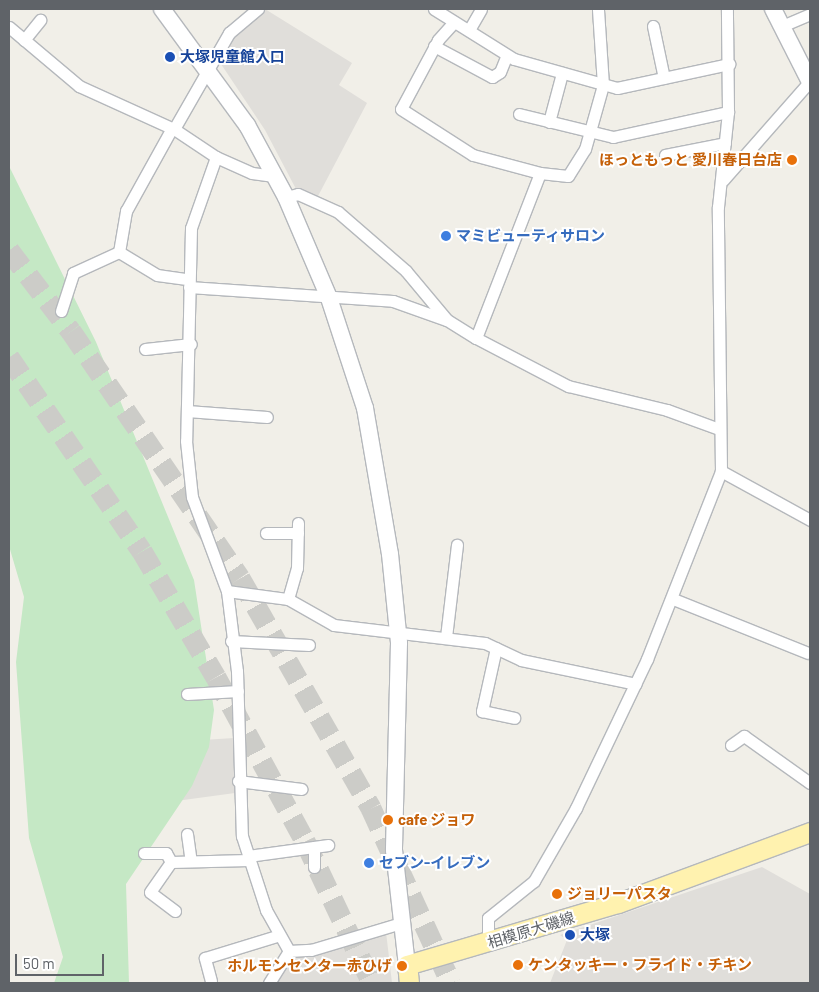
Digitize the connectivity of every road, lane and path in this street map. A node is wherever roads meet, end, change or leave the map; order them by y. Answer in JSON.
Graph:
{"nodes":[{"id":1,"x":162,"y":9,"type":"edge"},
{"id":2,"x":258,"y":9,"type":"edge"},
{"id":3,"x":434,"y":9,"type":"edge"},
{"id":4,"x":481,"y":9,"type":"edge"},
{"id":5,"x":598,"y":9,"type":"edge"},
{"id":6,"x":727,"y":9,"type":"edge"},
{"id":7,"x":773,"y":9,"type":"edge"},
{"id":8,"x":810,"y":14,"type":"edge"},
{"id":9,"x":40,"y":20,"type":"dead end"},
{"id":10,"x":454,"y":22,"type":"junction"},
{"id":11,"x":653,"y":26,"type":"dead end"},
{"id":12,"x":782,"y":26,"type":"junction"},
{"id":13,"x":9,"y":27,"type":"edge"},
{"id":14,"x":469,"y":30,"type":"junction"},
{"id":15,"x":24,"y":40,"type":"junction"},
{"id":16,"x":434,"y":46,"type":"junction"},
{"id":17,"x":507,"y":55,"type":"junction"},
{"id":18,"x":728,"y":64,"type":"junction"},
{"id":19,"x":208,"y":69,"type":"junction"},
{"id":20,"x":562,"y":73,"type":"junction"},
{"id":21,"x":664,"y":78,"type":"junction"},
{"id":22,"x":810,"y":82,"type":"edge"},
{"id":23,"x":603,"y":85,"type":"junction"},
{"id":24,"x":728,"y":112,"type":"junction"},
{"id":25,"x":519,"y":114,"type":"dead end"},
{"id":26,"x":549,"y":122,"type":"junction"},
{"id":27,"x":173,"y":128,"type":"junction"},
{"id":28,"x":592,"y":131,"type":"junction"},
{"id":29,"x":726,"y":143,"type":"junction"},
{"id":30,"x":665,"y":155,"type":"dead end"},
{"id":31,"x":216,"y":157,"type":"junction"},
{"id":32,"x":540,"y":173,"type":"junction"},
{"id":33,"x":274,"y":176,"type":"junction"},
{"id":34,"x":723,"y":180,"type":"junction"},
{"id":35,"x":286,"y":197,"type":"junction"},
{"id":36,"x":119,"y":252,"type":"junction"},
{"id":37,"x":188,"y":283,"type":"junction"},
{"id":38,"x":329,"y":298,"type":"junction"},
{"id":39,"x":61,"y":311,"type":"dead end"},
{"id":40,"x":447,"y":320,"type":"junction"},
{"id":41,"x":476,"y":338,"type":"junction"},
{"id":42,"x":191,"y":344,"type":"junction"},
{"id":43,"x":145,"y":349,"type":"dead end"},
{"id":44,"x":187,"y":411,"type":"junction"},
{"id":45,"x":267,"y":416,"type":"dead end"},
{"id":46,"x":719,"y":429,"type":"junction"},
{"id":47,"x":721,"y":471,"type":"junction"},
{"id":48,"x":810,"y":520,"type":"edge"},
{"id":49,"x":266,"y":533,"type":"dead end"},
{"id":50,"x":457,"y":545,"type":"dead end"},
{"id":51,"x":227,"y":590,"type":"junction"},
{"id":52,"x":288,"y":599,"type":"junction"},
{"id":53,"x":673,"y":599,"type":"junction"},
{"id":54,"x":398,"y":629,"type":"junction"},
{"id":55,"x":446,"y":637,"type":"junction"},
{"id":56,"x":231,"y":641,"type":"junction"},
{"id":57,"x":309,"y":645,"type":"dead end"},
{"id":58,"x":496,"y":648,"type":"junction"},
{"id":59,"x":808,"y":652,"type":"dead end"},
{"id":60,"x":636,"y":684,"type":"junction"},
{"id":61,"x":238,"y":691,"type":"junction"},
{"id":62,"x":187,"y":694,"type":"dead end"},
{"id":63,"x":514,"y":718,"type":"dead end"},
{"id":64,"x":731,"y":745,"type":"dead end"},
{"id":65,"x":238,"y":781,"type":"junction"},
{"id":66,"x":810,"y":783,"type":"edge"},
{"id":67,"x":301,"y":788,"type":"dead end"},
{"id":68,"x":810,"y":832,"type":"edge"},
{"id":69,"x":187,"y":834,"type":"dead end"},
{"id":70,"x":328,"y":845,"type":"dead end"},
{"id":71,"x":314,"y":847,"type":"junction"},
{"id":72,"x":144,"y":853,"type":"dead end"},
{"id":73,"x":248,"y":858,"type":"junction"},
{"id":74,"x":191,"y":861,"type":"junction"},
{"id":75,"x":171,"y":862,"type":"junction"},
{"id":76,"x":314,"y":867,"type":"dead end"},
{"id":77,"x":175,"y":911,"type":"dead end"},
{"id":78,"x":401,"y":923,"type":"junction"},
{"id":79,"x":277,"y":936,"type":"junction"},
{"id":80,"x":488,"y":944,"type":"junction"},
{"id":81,"x":289,"y":951,"type":"junction"},
{"id":82,"x":408,"y":974,"type":"edge"},
{"id":83,"x":211,"y":981,"type":"dead end"},
{"id":84,"x":269,"y":983,"type":"edge"}],
"edges":[{"from":1,"to":19,"type":"street"},
{"from":2,"to":19,"type":"street"},
{"from":3,"to":10,"type":"street"},
{"from":4,"to":14,"type":"street"},
{"from":5,"to":23,"type":"street"},
{"from":6,"to":18,"type":"street"},
{"from":7,"to":12,"type":"street"},
{"from":8,"to":12,"type":"street"},
{"from":9,"to":15,"type":"street"},
{"from":10,"to":14,"type":"street"},
{"from":10,"to":16,"type":"street"},
{"from":11,"to":21,"type":"street"},
{"from":12,"to":22,"type":"street"},
{"from":13,"to":15,"type":"street"},
{"from":14,"to":17,"type":"street"},
{"from":15,"to":27,"type":"street"},
{"from":16,"to":17,"type":"street"},
{"from":16,"to":32,"type":"street"},
{"from":17,"to":20,"type":"street"},
{"from":18,"to":21,"type":"street"},
{"from":18,"to":24,"type":"street"},
{"from":19,"to":27,"type":"street"},
{"from":19,"to":33,"type":"street"},
{"from":20,"to":23,"type":"street"},
{"from":20,"to":26,"type":"street"},
{"from":21,"to":23,"type":"street"},
{"from":22,"to":34,"type":"street"},
{"from":23,"to":28,"type":"street"},
{"from":24,"to":28,"type":"street"},
{"from":24,"to":29,"type":"street"},
{"from":25,"to":26,"type":"street"},
{"from":26,"to":28,"type":"street"},
{"from":27,"to":31,"type":"street"},
{"from":27,"to":36,"type":"street"},
{"from":28,"to":32,"type":"street"},
{"from":29,"to":30,"type":"street"},
{"from":29,"to":34,"type":"street"},
{"from":31,"to":33,"type":"street"},
{"from":31,"to":37,"type":"street"},
{"from":32,"to":41,"type":"street"},
{"from":33,"to":35,"type":"street"},
{"from":34,"to":46,"type":"street"},
{"from":35,"to":38,"type":"street"},
{"from":35,"to":40,"type":"street"},
{"from":36,"to":37,"type":"street"},
{"from":36,"to":39,"type":"street"},
{"from":37,"to":38,"type":"street"},
{"from":37,"to":42,"type":"street"},
{"from":38,"to":40,"type":"street"},
{"from":38,"to":54,"type":"street"},
{"from":40,"to":41,"type":"street"},
{"from":41,"to":46,"type":"street"},
{"from":42,"to":43,"type":"street"},
{"from":42,"to":44,"type":"street"},
{"from":44,"to":45,"type":"street"},
{"from":44,"to":51,"type":"street"},
{"from":46,"to":47,"type":"street"},
{"from":47,"to":48,"type":"street"},
{"from":47,"to":53,"type":"street"},
{"from":49,"to":52,"type":"street"},
{"from":50,"to":55,"type":"street"},
{"from":51,"to":52,"type":"street"},
{"from":51,"to":56,"type":"street"},
{"from":52,"to":54,"type":"street"},
{"from":53,"to":59,"type":"street"},
{"from":53,"to":60,"type":"street"},
{"from":54,"to":55,"type":"street"},
{"from":54,"to":78,"type":"street"},
{"from":55,"to":58,"type":"street"},
{"from":56,"to":57,"type":"street"},
{"from":56,"to":61,"type":"street"},
{"from":58,"to":60,"type":"street"},
{"from":58,"to":63,"type":"street"},
{"from":60,"to":80,"type":"street"},
{"from":61,"to":62,"type":"street"},
{"from":61,"to":65,"type":"street"},
{"from":64,"to":66,"type":"street"},
{"from":65,"to":67,"type":"street"},
{"from":65,"to":73,"type":"street"},
{"from":68,"to":80,"type":"main road","name":"相模原大磯線"},
{"from":69,"to":74,"type":"street"},
{"from":70,"to":71,"type":"street"},
{"from":71,"to":73,"type":"street"},
{"from":71,"to":76,"type":"street"},
{"from":72,"to":75,"type":"street"},
{"from":73,"to":74,"type":"street"},
{"from":73,"to":79,"type":"street"},
{"from":74,"to":75,"type":"street"},
{"from":75,"to":77,"type":"street"},
{"from":78,"to":81,"type":"street"},
{"from":78,"to":82,"type":"street"},
{"from":79,"to":81,"type":"street"},
{"from":79,"to":83,"type":"street"},
{"from":80,"to":82,"type":"main road","name":"相模原大磯線"},
{"from":81,"to":84,"type":"street"}]}
